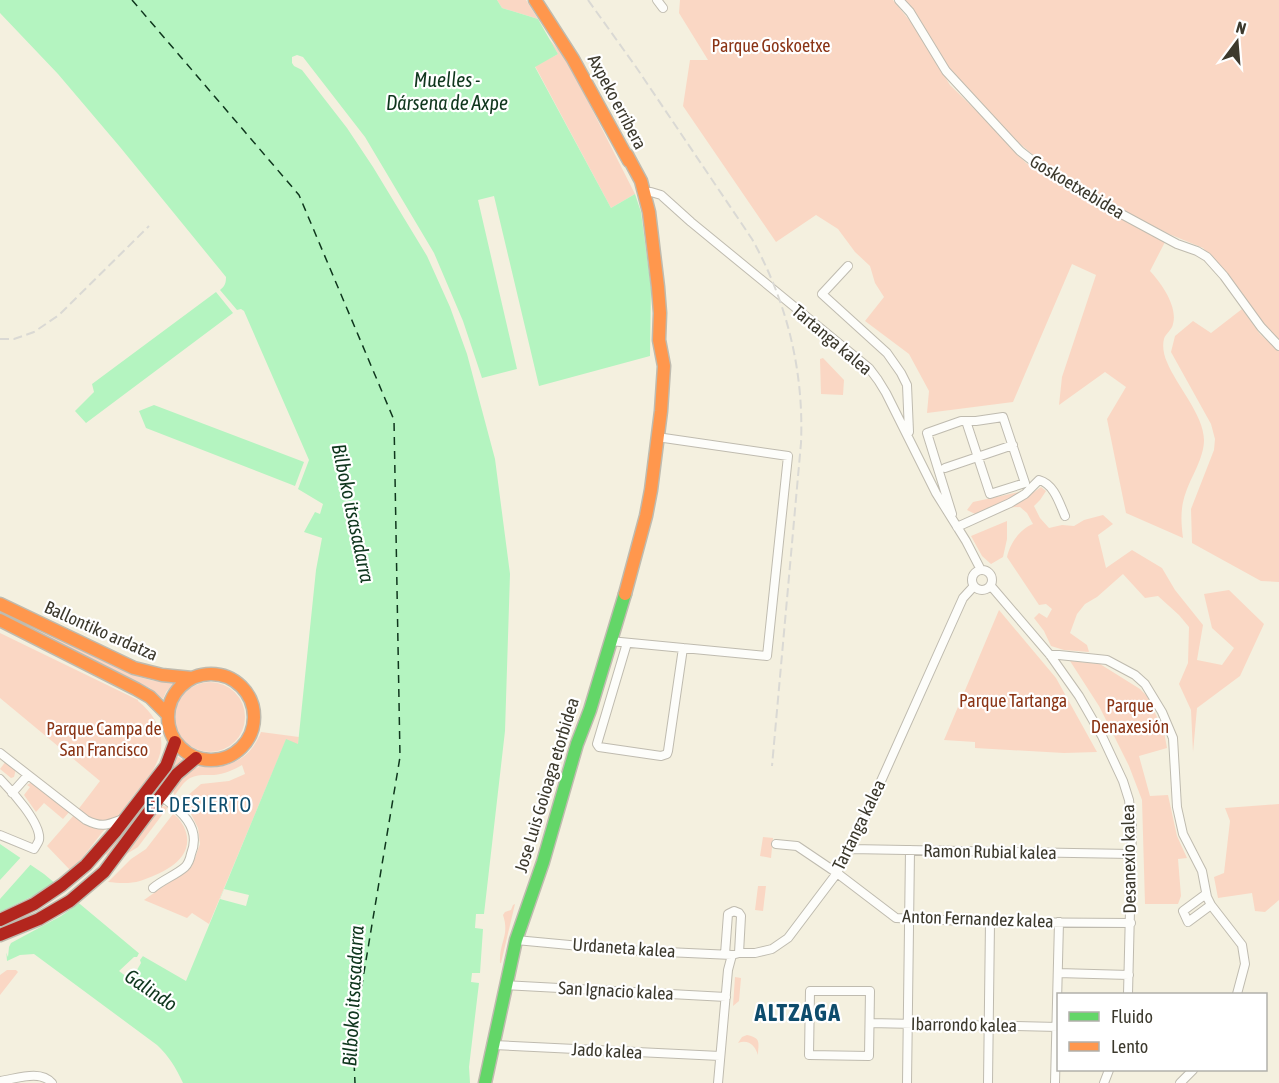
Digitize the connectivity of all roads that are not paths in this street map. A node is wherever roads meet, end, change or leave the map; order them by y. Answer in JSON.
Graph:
{"nodes":[{"id":1,"x":535,"y":0,"type":"edge"},
{"id":2,"x":657,"y":0,"type":"edge"},
{"id":3,"x":899,"y":0,"type":"edge"},
{"id":4,"x":663,"y":8,"type":"dead end"},
{"id":5,"x":627,"y":155,"type":"junction"},
{"id":6,"x":645,"y":192,"type":"junction"},
{"id":7,"x":650,"y":228,"type":"junction"},
{"id":8,"x":848,"y":266,"type":"dead end"},
{"id":9,"x":1279,"y":346,"type":"edge"},
{"id":10,"x":966,"y":421,"type":"junction"},
{"id":11,"x":907,"y":435,"type":"junction"},
{"id":12,"x":657,"y":437,"type":"junction"},
{"id":13,"x":1013,"y":445,"type":"junction"},
{"id":14,"x":978,"y":457,"type":"junction"},
{"id":15,"x":945,"y":468,"type":"dead end"},
{"id":16,"x":1065,"y":516,"type":"dead end"},
{"id":17,"x":952,"y":519,"type":"junction"},
{"id":18,"x":957,"y":527,"type":"junction"},
{"id":19,"x":981,"y":570,"type":"junction"},
{"id":20,"x":974,"y":586,"type":"junction"},
{"id":21,"x":991,"y":586,"type":"junction"},
{"id":22,"x":0,"y":599,"type":"edge"},
{"id":23,"x":0,"y":603,"type":"edge"},
{"id":24,"x":30,"y":619,"type":"junction"},
{"id":25,"x":0,"y":621,"type":"edge"},
{"id":26,"x":610,"y":641,"type":"junction"},
{"id":27,"x":627,"y":643,"type":"junction"},
{"id":28,"x":683,"y":648,"type":"junction"},
{"id":29,"x":1050,"y":655,"type":"junction"},
{"id":30,"x":192,"y":678,"type":"junction"},
{"id":31,"x":167,"y":714,"type":"junction"},
{"id":32,"x":175,"y":742,"type":"junction"},
{"id":33,"x":0,"y":753,"type":"edge"},
{"id":34,"x":196,"y":758,"type":"junction"},
{"id":35,"x":28,"y":775,"type":"junction"},
{"id":36,"x":0,"y":779,"type":"edge"},
{"id":37,"x":12,"y":793,"type":"junction"},
{"id":38,"x":161,"y":796,"type":"junction"},
{"id":39,"x":127,"y":817,"type":"junction"},
{"id":40,"x":0,"y":835,"type":"edge"},
{"id":41,"x":776,"y":844,"type":"dead end"},
{"id":42,"x":850,"y":849,"type":"junction"},
{"id":43,"x":910,"y":850,"type":"junction"},
{"id":44,"x":1131,"y":854,"type":"junction"},
{"id":45,"x":837,"y":873,"type":"junction"},
{"id":46,"x":153,"y":888,"type":"dead end"},
{"id":47,"x":1206,"y":894,"type":"junction"},
{"id":48,"x":1211,"y":905,"type":"junction"},
{"id":49,"x":910,"y":919,"type":"junction"},
{"id":50,"x":0,"y":920,"type":"edge"},
{"id":51,"x":990,"y":922,"type":"junction"},
{"id":52,"x":1059,"y":922,"type":"junction"},
{"id":53,"x":1131,"y":923,"type":"junction"},
{"id":54,"x":0,"y":934,"type":"edge"},
{"id":55,"x":516,"y":940,"type":"junction"},
{"id":56,"x":732,"y":954,"type":"junction"},
{"id":57,"x":1058,"y":973,"type":"junction"},
{"id":58,"x":1129,"y":975,"type":"junction"},
{"id":59,"x":505,"y":986,"type":"junction"},
{"id":60,"x":1058,"y":993,"type":"edge"},
{"id":61,"x":1128,"y":993,"type":"edge"},
{"id":62,"x":1237,"y":993,"type":"edge"},
{"id":63,"x":726,"y":997,"type":"junction"},
{"id":64,"x":870,"y":1023,"type":"junction"},
{"id":65,"x":909,"y":1024,"type":"junction"},
{"id":66,"x":988,"y":1026,"type":"junction"},
{"id":67,"x":1057,"y":1027,"type":"edge"},
{"id":68,"x":494,"y":1045,"type":"junction"},
{"id":69,"x":1057,"y":1046,"type":"edge"},
{"id":70,"x":720,"y":1056,"type":"junction"},
{"id":71,"x":1192,"y":1071,"type":"edge"},
{"id":72,"x":0,"y":1081,"type":"edge"},
{"id":73,"x":52,"y":1083,"type":"edge"},
{"id":74,"x":485,"y":1083,"type":"edge"},
{"id":75,"x":718,"y":1083,"type":"edge"},
{"id":76,"x":907,"y":1083,"type":"edge"},
{"id":77,"x":988,"y":1083,"type":"edge"},
{"id":78,"x":1055,"y":1083,"type":"edge"},
{"id":79,"x":1180,"y":1083,"type":"edge"}],
"edges":[{"from":1,"to":5,"type":"main road","name":"Axpeko erribera"},
{"from":2,"to":4,"type":"street"},
{"from":3,"to":9,"type":"street","name":"Goskoetxebidea"},
{"from":5,"to":6,"type":"main road","name":"Jose Luis Goioaga etorbidea"},
{"from":5,"to":7,"type":"main road","name":"Axpeko erribera"},
{"from":6,"to":7,"type":"main road","name":"Jose Luis Goioaga etorbidea"},
{"from":6,"to":11,"type":"street","name":"Tartanga kalea"},
{"from":7,"to":12,"type":"main road","name":"Jose Luis Goioaga etorbidea"},
{"from":8,"to":11,"type":"street"},
{"from":10,"to":13,"type":"street"},
{"from":10,"to":14,"type":"street"},
{"from":10,"to":17,"type":"street"},
{"from":11,"to":17,"type":"street","name":"Tartanga kalea"},
{"from":12,"to":26,"type":"main road","name":"Jose Luis Goioaga etorbidea"},
{"from":12,"to":28,"type":"street"},
{"from":13,"to":14,"type":"street"},
{"from":13,"to":14,"type":"street"},
{"from":14,"to":15,"type":"street"},
{"from":16,"to":18,"type":"street"},
{"from":17,"to":18,"type":"street","name":"Tartanga kalea"},
{"from":18,"to":19,"type":"street","name":"Tartanga kalea"},
{"from":19,"to":20,"type":"street"},
{"from":19,"to":21,"type":"street"},
{"from":20,"to":21,"type":"street"},
{"from":20,"to":42,"type":"street","name":"Tartanga kalea"},
{"from":21,"to":29,"type":"street","name":"Desanexio kalea"},
{"from":22,"to":24,"type":"main road"},
{"from":23,"to":24,"type":"main road","name":"Ballontiko ardatza"},
{"from":24,"to":30,"type":"main road","name":"Ballontiko ardatza"},
{"from":25,"to":31,"type":"main road","name":"Ballontiko ardatza"},
{"from":26,"to":27,"type":"street"},
{"from":26,"to":55,"type":"main road","name":"Jose Luis Goioaga etorbidea"},
{"from":27,"to":28,"type":"street"},
{"from":27,"to":28,"type":"street","name":"Jose Luis Goioaga etorbidea"},
{"from":29,"to":44,"type":"street","name":"Desanexio kalea"},
{"from":29,"to":47,"type":"street"},
{"from":30,"to":31,"type":"main road"},
{"from":30,"to":34,"type":"main road","name":"Ballontiko ardatza"},
{"from":31,"to":32,"type":"main road"},
{"from":32,"to":34,"type":"main road"},
{"from":32,"to":39,"type":"main road"},
{"from":33,"to":35,"type":"street"},
{"from":34,"to":38,"type":"main road"},
{"from":35,"to":37,"type":"street"},
{"from":35,"to":39,"type":"street"},
{"from":36,"to":37,"type":"street"},
{"from":37,"to":40,"type":"street"},
{"from":38,"to":46,"type":"street"},
{"from":38,"to":54,"type":"main road"},
{"from":39,"to":50,"type":"main road"},
{"from":41,"to":45,"type":"street","name":"Anton Fernandez kalea"},
{"from":42,"to":43,"type":"street","name":"Ramon Rubial kalea"},
{"from":42,"to":45,"type":"street","name":"Tartanga kalea"},
{"from":43,"to":44,"type":"street","name":"Ramon Rubial kalea"},
{"from":43,"to":49,"type":"street"},
{"from":44,"to":53,"type":"street","name":"Desanexio kalea"},
{"from":45,"to":49,"type":"street","name":"Anton Fernandez kalea"},
{"from":45,"to":56,"type":"street","name":"Tartanga kalea"},
{"from":47,"to":48,"type":"street"},
{"from":47,"to":48,"type":"street"},
{"from":48,"to":62,"type":"street"},
{"from":49,"to":51,"type":"street","name":"Anton Fernandez kalea"},
{"from":49,"to":65,"type":"street"},
{"from":51,"to":52,"type":"street","name":"Anton Fernandez kalea"},
{"from":51,"to":66,"type":"street"},
{"from":52,"to":53,"type":"street","name":"Anton Fernandez kalea"},
{"from":52,"to":57,"type":"street"},
{"from":53,"to":58,"type":"street","name":"Desanexio kalea"},
{"from":55,"to":56,"type":"street","name":"Urdaneta kalea"},
{"from":55,"to":59,"type":"main road","name":"Jose Luis Goioaga etorbidea"},
{"from":56,"to":63,"type":"street"},
{"from":57,"to":58,"type":"street"},
{"from":57,"to":60,"type":"street"},
{"from":58,"to":61,"type":"street","name":"Desanexio kalea"},
{"from":59,"to":63,"type":"street","name":"San Ignacio kalea"},
{"from":59,"to":68,"type":"main road","name":"Jose Luis Goioaga etorbidea"},
{"from":63,"to":70,"type":"street"},
{"from":64,"to":64,"type":"street"},
{"from":64,"to":65,"type":"street","name":"Ibarrondo kalea"},
{"from":65,"to":66,"type":"street","name":"Ibarrondo kalea"},
{"from":65,"to":76,"type":"street"},
{"from":66,"to":67,"type":"street","name":"Ibarrondo kalea"},
{"from":66,"to":77,"type":"street"},
{"from":68,"to":70,"type":"street","name":"Jado kalea"},
{"from":68,"to":74,"type":"main road","name":"Jose Luis Goioaga etorbidea"},
{"from":69,"to":78,"type":"street"},
{"from":70,"to":75,"type":"street"},
{"from":71,"to":79,"type":"street"},
{"from":72,"to":73,"type":"street"}]}
